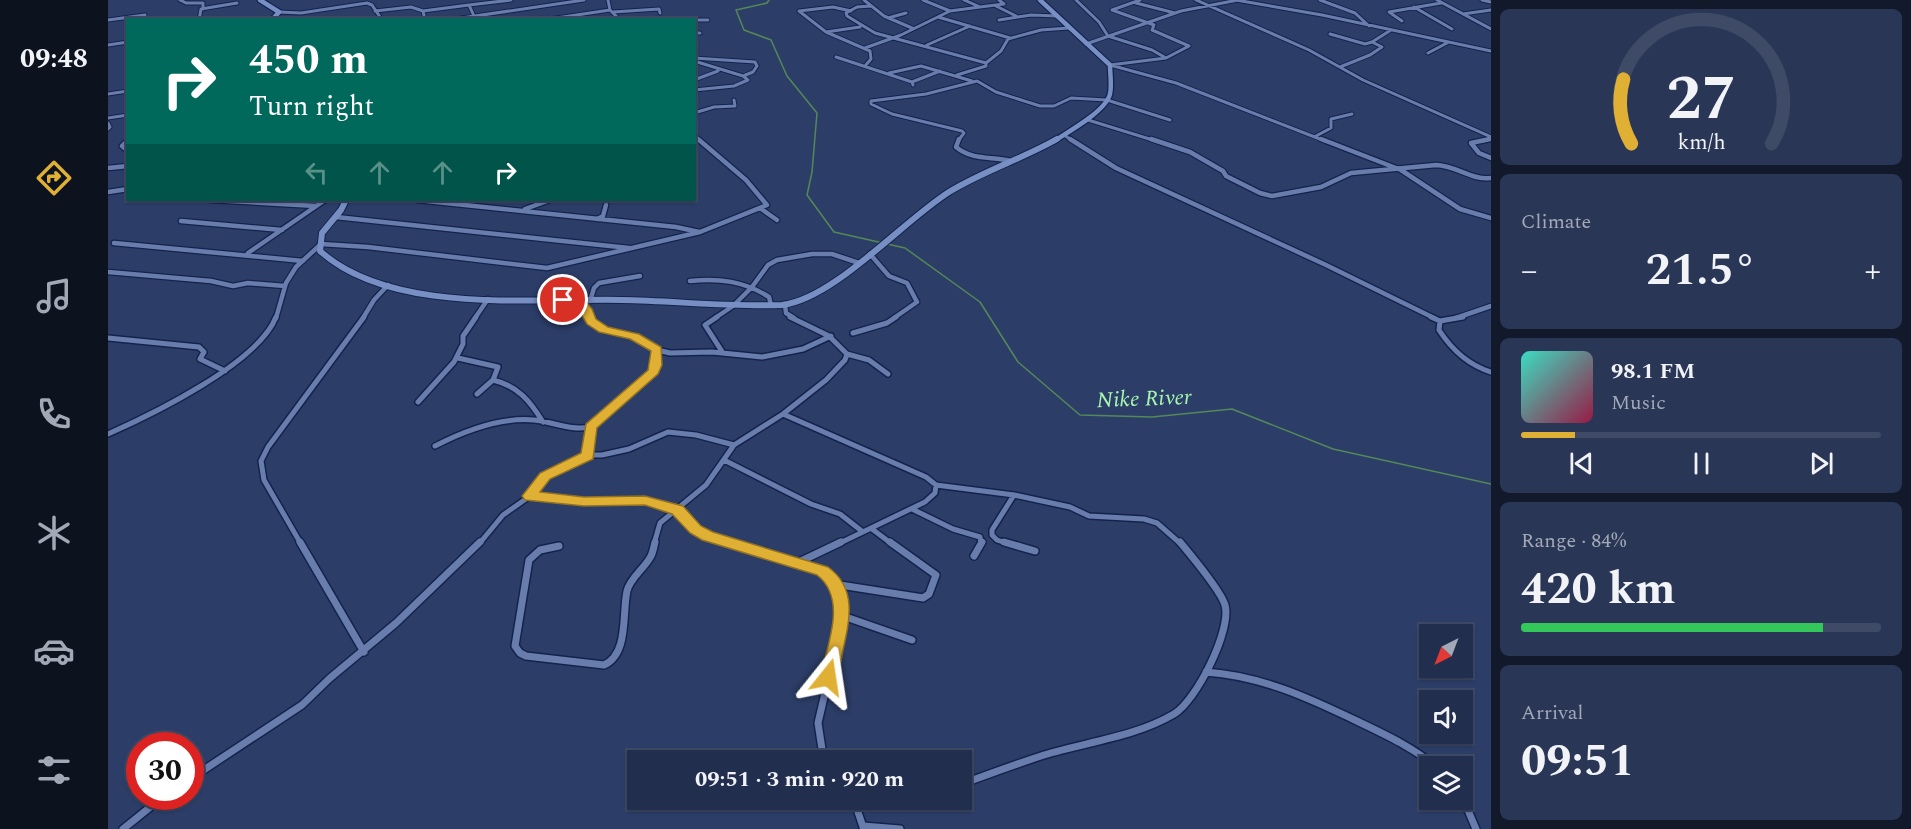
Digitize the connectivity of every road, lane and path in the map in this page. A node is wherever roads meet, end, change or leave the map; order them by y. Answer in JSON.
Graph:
{"nodes":[{"id":1,"x":180,"y":0,"type":"edge"},
{"id":2,"x":260,"y":0,"type":"edge"},
{"id":3,"x":363,"y":0,"type":"edge"},
{"id":4,"x":512,"y":0,"type":"edge"},
{"id":5,"x":584,"y":0,"type":"edge"},
{"id":6,"x":608,"y":0,"type":"edge"},
{"id":7,"x":864,"y":0,"type":"edge"},
{"id":8,"x":923,"y":0,"type":"edge"},
{"id":9,"x":964,"y":0,"type":"edge"},
{"id":10,"x":999,"y":0,"type":"edge"},
{"id":11,"x":1040,"y":0,"type":"edge"},
{"id":12,"x":1076,"y":0,"type":"edge"},
{"id":13,"x":1140,"y":0,"type":"edge"},
{"id":14,"x":1196,"y":0,"type":"edge"},
{"id":15,"x":1237,"y":0,"type":"edge"},
{"id":16,"x":1320,"y":0,"type":"edge"},
{"id":17,"x":1437,"y":0,"type":"edge"},
{"id":18,"x":1482,"y":0,"type":"edge"},
{"id":19,"x":237,"y":1,"type":"edge"},
{"id":20,"x":1491,"y":2,"type":"edge"},
{"id":21,"x":1136,"y":3,"type":"junction"},
{"id":22,"x":1441,"y":3,"type":"junction"},
{"id":23,"x":358,"y":4,"type":"junction"},
{"id":24,"x":469,"y":5,"type":"junction"},
{"id":25,"x":995,"y":5,"type":"junction"},
{"id":26,"x":871,"y":6,"type":"junction"},
{"id":27,"x":1208,"y":6,"type":"junction"},
{"id":28,"x":980,"y":7,"type":"junction"},
{"id":29,"x":1414,"y":7,"type":"junction"},
{"id":30,"x":238,"y":8,"type":"dead end"},
{"id":31,"x":202,"y":9,"type":"junction"},
{"id":32,"x":1491,"y":10,"type":"edge"},
{"id":33,"x":375,"y":11,"type":"junction"},
{"id":34,"x":423,"y":11,"type":"junction"},
{"id":35,"x":612,"y":11,"type":"junction"},
{"id":36,"x":851,"y":11,"type":"junction"},
{"id":37,"x":950,"y":11,"type":"junction"},
{"id":38,"x":279,"y":12,"type":"junction"},
{"id":39,"x":660,"y":13,"type":"dead end"},
{"id":40,"x":906,"y":13,"type":"dead end"},
{"id":41,"x":1176,"y":13,"type":"junction"},
{"id":42,"x":1463,"y":14,"type":"junction"},
{"id":43,"x":145,"y":15,"type":"dead end"},
{"id":44,"x":474,"y":16,"type":"junction"},
{"id":45,"x":1016,"y":16,"type":"junction"},
{"id":46,"x":1058,"y":16,"type":"junction"},
{"id":47,"x":938,"y":17,"type":"junction"},
{"id":48,"x":199,"y":18,"type":"edge"},
{"id":49,"x":274,"y":18,"type":"edge"},
{"id":50,"x":380,"y":18,"type":"edge"},
{"id":51,"x":425,"y":18,"type":"edge"},
{"id":52,"x":459,"y":18,"type":"edge"},
{"id":53,"x":558,"y":18,"type":"edge"},
{"id":54,"x":618,"y":18,"type":"edge"},
{"id":55,"x":888,"y":18,"type":"junction"},
{"id":56,"x":108,"y":20,"type":"edge"},
{"id":57,"x":696,"y":20,"type":"edge"},
{"id":58,"x":708,"y":20,"type":"dead end"},
{"id":59,"x":999,"y":20,"type":"dead end"},
{"id":60,"x":1402,"y":21,"type":"dead end"},
{"id":61,"x":1150,"y":23,"type":"junction"},
{"id":62,"x":971,"y":26,"type":"junction"},
{"id":63,"x":1369,"y":26,"type":"junction"},
{"id":64,"x":861,"y":27,"type":"junction"},
{"id":65,"x":912,"y":28,"type":"junction"},
{"id":66,"x":1069,"y":28,"type":"junction"},
{"id":67,"x":1452,"y":29,"type":"dead end"},
{"id":68,"x":1491,"y":29,"type":"edge"},
{"id":69,"x":1391,"y":30,"type":"junction"},
{"id":70,"x":826,"y":32,"type":"junction"},
{"id":71,"x":696,"y":33,"type":"edge"},
{"id":72,"x":700,"y":33,"type":"dead end"},
{"id":73,"x":1330,"y":34,"type":"dead end"},
{"id":74,"x":1108,"y":36,"type":"junction"},
{"id":75,"x":1012,"y":38,"type":"junction"},
{"id":76,"x":890,"y":39,"type":"junction"},
{"id":77,"x":126,"y":42,"type":"edge"},
{"id":78,"x":1372,"y":42,"type":"junction"},
{"id":79,"x":1447,"y":43,"type":"junction"},
{"id":80,"x":1086,"y":44,"type":"junction"},
{"id":81,"x":108,"y":45,"type":"edge"},
{"id":82,"x":925,"y":45,"type":"junction"},
{"id":83,"x":865,"y":48,"type":"junction"},
{"id":84,"x":1491,"y":51,"type":"edge"},
{"id":85,"x":1428,"y":53,"type":"dead end"},
{"id":86,"x":836,"y":57,"type":"dead end"},
{"id":87,"x":1166,"y":58,"type":"junction"},
{"id":88,"x":696,"y":60,"type":"edge"},
{"id":89,"x":696,"y":61,"type":"edge"},
{"id":90,"x":986,"y":63,"type":"junction"},
{"id":91,"x":1110,"y":65,"type":"junction"},
{"id":92,"x":865,"y":66,"type":"junction"},
{"id":93,"x":1340,"y":66,"type":"junction"},
{"id":94,"x":719,"y":70,"type":"junction"},
{"id":95,"x":940,"y":71,"type":"junction"},
{"id":96,"x":889,"y":73,"type":"junction"},
{"id":97,"x":957,"y":75,"type":"junction"},
{"id":98,"x":743,"y":76,"type":"junction"},
{"id":99,"x":696,"y":79,"type":"edge"},
{"id":100,"x":973,"y":82,"type":"junction"},
{"id":101,"x":696,"y":90,"type":"edge"},
{"id":102,"x":126,"y":91,"type":"edge"},
{"id":103,"x":108,"y":94,"type":"edge"},
{"id":104,"x":734,"y":100,"type":"dead end"},
{"id":105,"x":1107,"y":100,"type":"junction"},
{"id":106,"x":696,"y":112,"type":"edge"},
{"id":107,"x":1352,"y":114,"type":"dead end"},
{"id":108,"x":126,"y":116,"type":"edge"},
{"id":109,"x":108,"y":120,"type":"edge"},
{"id":110,"x":1088,"y":120,"type":"junction"},
{"id":111,"x":1170,"y":120,"type":"dead end"},
{"id":112,"x":108,"y":129,"type":"edge"},
{"id":113,"x":1064,"y":135,"type":"junction"},
{"id":114,"x":1316,"y":136,"type":"junction"},
{"id":115,"x":1491,"y":138,"type":"edge"},
{"id":116,"x":697,"y":141,"type":"edge"},
{"id":117,"x":1491,"y":158,"type":"edge"},
{"id":118,"x":1011,"y":161,"type":"junction"},
{"id":119,"x":126,"y":166,"type":"edge"},
{"id":120,"x":108,"y":168,"type":"edge"},
{"id":121,"x":1401,"y":170,"type":"junction"},
{"id":122,"x":1491,"y":178,"type":"edge"},
{"id":123,"x":126,"y":189,"type":"edge"},
{"id":124,"x":108,"y":192,"type":"edge"},
{"id":125,"x":228,"y":201,"type":"edge"},
{"id":126,"x":324,"y":201,"type":"edge"},
{"id":127,"x":345,"y":201,"type":"edge"},
{"id":128,"x":428,"y":201,"type":"edge"},
{"id":129,"x":547,"y":201,"type":"edge"},
{"id":130,"x":606,"y":205,"type":"dead end"},
{"id":131,"x":316,"y":206,"type":"junction"},
{"id":132,"x":760,"y":208,"type":"junction"},
{"id":133,"x":524,"y":210,"type":"junction"},
{"id":134,"x":336,"y":217,"type":"junction"},
{"id":135,"x":1491,"y":218,"type":"edge"},
{"id":136,"x":598,"y":219,"type":"junction"},
{"id":137,"x":181,"y":220,"type":"dead end"},
{"id":138,"x":777,"y":220,"type":"dead end"},
{"id":139,"x":282,"y":230,"type":"junction"},
{"id":140,"x":700,"y":232,"type":"junction"},
{"id":141,"x":114,"y":243,"type":"dead end"},
{"id":142,"x":321,"y":244,"type":"junction"},
{"id":143,"x":633,"y":248,"type":"junction"},
{"id":144,"x":872,"y":253,"type":"junction"},
{"id":145,"x":247,"y":254,"type":"junction"},
{"id":146,"x":303,"y":261,"type":"junction"},
{"id":147,"x":859,"y":263,"type":"junction"},
{"id":148,"x":108,"y":272,"type":"edge"},
{"id":149,"x":640,"y":276,"type":"dead end"},
{"id":150,"x":690,"y":281,"type":"dead end"},
{"id":151,"x":388,"y":285,"type":"junction"},
{"id":152,"x":285,"y":286,"type":"junction"},
{"id":153,"x":752,"y":287,"type":"junction"},
{"id":154,"x":488,"y":299,"type":"junction"},
{"id":155,"x":578,"y":300,"type":"junction"},
{"id":156,"x":590,"y":301,"type":"junction"},
{"id":157,"x":784,"y":304,"type":"junction"},
{"id":158,"x":771,"y":305,"type":"junction"},
{"id":159,"x":733,"y":306,"type":"junction"},
{"id":160,"x":1491,"y":306,"type":"edge"},
{"id":161,"x":1440,"y":321,"type":"junction"},
{"id":162,"x":853,"y":333,"type":"dead end"},
{"id":163,"x":831,"y":336,"type":"junction"},
{"id":164,"x":108,"y":338,"type":"edge"},
{"id":165,"x":657,"y":350,"type":"junction"},
{"id":166,"x":723,"y":353,"type":"junction"},
{"id":167,"x":847,"y":354,"type":"junction"},
{"id":168,"x":458,"y":358,"type":"junction"},
{"id":169,"x":225,"y":371,"type":"junction"},
{"id":170,"x":1491,"y":372,"type":"edge"},
{"id":171,"x":888,"y":374,"type":"dead end"},
{"id":172,"x":493,"y":380,"type":"junction"},
{"id":173,"x":477,"y":394,"type":"dead end"},
{"id":174,"x":418,"y":402,"type":"dead end"},
{"id":175,"x":783,"y":414,"type":"junction"},
{"id":176,"x":543,"y":422,"type":"junction"},
{"id":177,"x":590,"y":427,"type":"junction"},
{"id":178,"x":108,"y":434,"type":"edge"},
{"id":179,"x":734,"y":445,"type":"junction"},
{"id":180,"x":435,"y":446,"type":"dead end"},
{"id":181,"x":588,"y":455,"type":"junction"},
{"id":182,"x":724,"y":460,"type":"junction"},
{"id":183,"x":936,"y":485,"type":"junction"},
{"id":184,"x":1014,"y":495,"type":"junction"},
{"id":185,"x":530,"y":496,"type":"junction"},
{"id":186,"x":912,"y":508,"type":"junction"},
{"id":187,"x":678,"y":510,"type":"junction"},
{"id":188,"x":872,"y":529,"type":"junction"},
{"id":189,"x":863,"y":532,"type":"junction"},
{"id":190,"x":559,"y":546,"type":"dead end"},
{"id":191,"x":1035,"y":551,"type":"dead end"},
{"id":192,"x":974,"y":556,"type":"dead end"},
{"id":193,"x":796,"y":563,"type":"junction"},
{"id":194,"x":834,"y":584,"type":"junction"},
{"id":195,"x":843,"y":616,"type":"junction"},
{"id":196,"x":912,"y":640,"type":"dead end"},
{"id":197,"x":363,"y":652,"type":"junction"},
{"id":198,"x":1206,"y":672,"type":"junction"},
{"id":199,"x":823,"y":750,"type":"edge"},
{"id":200,"x":1423,"y":756,"type":"edge"},
{"id":201,"x":204,"y":770,"type":"edge"},
{"id":202,"x":972,"y":780,"type":"edge"},
{"id":203,"x":147,"y":810,"type":"edge"},
{"id":204,"x":857,"y":810,"type":"edge"},
{"id":205,"x":1468,"y":810,"type":"edge"},
{"id":206,"x":863,"y":827,"type":"edge"},
{"id":207,"x":123,"y":829,"type":"edge"},
{"id":208,"x":900,"y":829,"type":"edge"},
{"id":209,"x":1476,"y":829,"type":"edge"}],
"edges":[{"from":1,"to":31,"type":"street"},
{"from":2,"to":38,"type":"street"},
{"from":3,"to":23,"type":"street"},
{"from":4,"to":24,"type":"street"},
{"from":5,"to":44,"type":"street"},
{"from":6,"to":35,"type":"street"},
{"from":7,"to":26,"type":"street"},
{"from":8,"to":37,"type":"street"},
{"from":9,"to":28,"type":"street"},
{"from":10,"to":25,"type":"street"},
{"from":11,"to":46,"type":"street"},
{"from":12,"to":74,"type":"street"},
{"from":13,"to":21,"type":"street"},
{"from":14,"to":27,"type":"street"},
{"from":15,"to":27,"type":"street"},
{"from":15,"to":63,"type":"street"},
{"from":16,"to":63,"type":"street"},
{"from":17,"to":22,"type":"street"},
{"from":18,"to":20,"type":"street"},
{"from":19,"to":30,"type":"street"},
{"from":19,"to":31,"type":"street"},
{"from":21,"to":41,"type":"street"},
{"from":21,"to":61,"type":"street"},
{"from":22,"to":29,"type":"street"},
{"from":22,"to":42,"type":"street"},
{"from":23,"to":33,"type":"street"},
{"from":23,"to":38,"type":"street"},
{"from":24,"to":34,"type":"street"},
{"from":24,"to":44,"type":"street"},
{"from":25,"to":28,"type":"street"},
{"from":25,"to":45,"type":"street"},
{"from":26,"to":36,"type":"street"},
{"from":26,"to":55,"type":"street"},
{"from":27,"to":41,"type":"street"},
{"from":27,"to":93,"type":"street"},
{"from":28,"to":37,"type":"street"},
{"from":29,"to":60,"type":"street"},
{"from":29,"to":67,"type":"street"},
{"from":31,"to":48,"type":"street"},
{"from":32,"to":42,"type":"street"},
{"from":33,"to":34,"type":"street"},
{"from":33,"to":50,"type":"street"},
{"from":34,"to":51,"type":"street"},
{"from":35,"to":39,"type":"street"},
{"from":35,"to":53,"type":"street"},
{"from":35,"to":54,"type":"street"},
{"from":36,"to":64,"type":"street"},
{"from":36,"to":70,"type":"street"},
{"from":37,"to":47,"type":"street"},
{"from":38,"to":49,"type":"street"},
{"from":40,"to":55,"type":"street"},
{"from":41,"to":61,"type":"street"},
{"from":42,"to":68,"type":"street"},
{"from":43,"to":56,"type":"street"},
{"from":44,"to":52,"type":"street"},
{"from":45,"to":46,"type":"street"},
{"from":45,"to":59,"type":"street"},
{"from":46,"to":66,"type":"street"},
{"from":47,"to":62,"type":"street"},
{"from":47,"to":65,"type":"street"},
{"from":55,"to":65,"type":"street"},
{"from":57,"to":58,"type":"street"},
{"from":61,"to":74,"type":"street"},
{"from":61,"to":87,"type":"street"},
{"from":62,"to":75,"type":"street"},
{"from":62,"to":82,"type":"street"},
{"from":63,"to":69,"type":"street"},
{"from":64,"to":70,"type":"street"},
{"from":64,"to":76,"type":"street"},
{"from":65,"to":76,"type":"street"},
{"from":66,"to":75,"type":"street"},
{"from":66,"to":80,"type":"street"},
{"from":69,"to":78,"type":"street"},
{"from":69,"to":79,"type":"street"},
{"from":70,"to":83,"type":"street"},
{"from":71,"to":72,"type":"street"},
{"from":73,"to":78,"type":"street"},
{"from":74,"to":80,"type":"street"},
{"from":74,"to":87,"type":"street"},
{"from":75,"to":90,"type":"street"},
{"from":76,"to":82,"type":"street"},
{"from":76,"to":83,"type":"street"},
{"from":77,"to":81,"type":"street"},
{"from":78,"to":93,"type":"street"},
{"from":79,"to":84,"type":"street"},
{"from":79,"to":85,"type":"street"},
{"from":80,"to":91,"type":"street"},
{"from":82,"to":90,"type":"street"},
{"from":83,"to":92,"type":"street"},
{"from":86,"to":92,"type":"street"},
{"from":87,"to":91,"type":"street"},
{"from":88,"to":98,"type":"street"},
{"from":89,"to":94,"type":"street"},
{"from":90,"to":97,"type":"street"},
{"from":91,"to":105,"type":"street"},
{"from":91,"to":114,"type":"street"},
{"from":92,"to":96,"type":"street"},
{"from":93,"to":115,"type":"street"},
{"from":94,"to":98,"type":"street"},
{"from":94,"to":99,"type":"street"},
{"from":95,"to":96,"type":"street"},
{"from":95,"to":96,"type":"street"},
{"from":95,"to":97,"type":"street"},
{"from":97,"to":100,"type":"street"},
{"from":98,"to":101,"type":"street"},
{"from":100,"to":105,"type":"street"},
{"from":100,"to":118,"type":"street"},
{"from":102,"to":103,"type":"street"},
{"from":104,"to":106,"type":"street"},
{"from":105,"to":110,"type":"street"},
{"from":105,"to":111,"type":"street"},
{"from":107,"to":114,"type":"street"},
{"from":108,"to":109,"type":"street"},
{"from":109,"to":112,"type":"street"},
{"from":110,"to":113,"type":"street"},
{"from":110,"to":121,"type":"street"},
{"from":113,"to":118,"type":"street"},
{"from":113,"to":161,"type":"street"},
{"from":114,"to":121,"type":"street"},
{"from":115,"to":117,"type":"street"},
{"from":116,"to":132,"type":"street"},
{"from":118,"to":144,"type":"street"},
{"from":119,"to":120,"type":"street"},
{"from":121,"to":122,"type":"street"},
{"from":121,"to":135,"type":"street"},
{"from":123,"to":124,"type":"street"},
{"from":125,"to":131,"type":"street"},
{"from":126,"to":131,"type":"street"},
{"from":127,"to":134,"type":"street"},
{"from":128,"to":133,"type":"street"},
{"from":129,"to":133,"type":"street"},
{"from":130,"to":136,"type":"street"},
{"from":131,"to":139,"type":"street"},
{"from":132,"to":138,"type":"street"},
{"from":132,"to":140,"type":"street"},
{"from":133,"to":136,"type":"street"},
{"from":134,"to":142,"type":"street"},
{"from":134,"to":143,"type":"street"},
{"from":136,"to":140,"type":"street"},
{"from":137,"to":139,"type":"street"},
{"from":139,"to":145,"type":"street"},
{"from":140,"to":143,"type":"street"},
{"from":141,"to":145,"type":"street"},
{"from":142,"to":143,"type":"street"},
{"from":142,"to":146,"type":"street"},
{"from":142,"to":151,"type":"street"},
{"from":144,"to":147,"type":"street"},
{"from":144,"to":162,"type":"street"},
{"from":145,"to":146,"type":"street"},
{"from":146,"to":152,"type":"street"},
{"from":147,"to":153,"type":"street"},
{"from":147,"to":157,"type":"street"},
{"from":148,"to":152,"type":"street"},
{"from":149,"to":156,"type":"street"},
{"from":150,"to":153,"type":"street"},
{"from":151,"to":154,"type":"street"},
{"from":151,"to":197,"type":"street"},
{"from":152,"to":169,"type":"street"},
{"from":153,"to":158,"type":"street"},
{"from":153,"to":159,"type":"street"},
{"from":154,"to":155,"type":"street"},
{"from":154,"to":168,"type":"street"},
{"from":155,"to":156,"type":"street"},
{"from":155,"to":165,"type":"street"},
{"from":156,"to":159,"type":"street"},
{"from":157,"to":158,"type":"street"},
{"from":157,"to":163,"type":"street"},
{"from":158,"to":159,"type":"street"},
{"from":159,"to":166,"type":"street"},
{"from":160,"to":161,"type":"street"},
{"from":161,"to":170,"type":"street"},
{"from":163,"to":166,"type":"street"},
{"from":163,"to":167,"type":"street"},
{"from":164,"to":169,"type":"street"},
{"from":165,"to":166,"type":"street"},
{"from":165,"to":177,"type":"street"},
{"from":167,"to":171,"type":"street"},
{"from":167,"to":175,"type":"street"},
{"from":168,"to":172,"type":"street"},
{"from":168,"to":174,"type":"street"},
{"from":169,"to":178,"type":"street"},
{"from":172,"to":173,"type":"street"},
{"from":172,"to":176,"type":"street"},
{"from":175,"to":179,"type":"street"},
{"from":175,"to":183,"type":"street"},
{"from":176,"to":177,"type":"street"},
{"from":176,"to":180,"type":"street"},
{"from":177,"to":181,"type":"street"},
{"from":179,"to":181,"type":"street"},
{"from":179,"to":182,"type":"street"},
{"from":181,"to":185,"type":"street"},
{"from":182,"to":187,"type":"street"},
{"from":182,"to":189,"type":"street"},
{"from":183,"to":184,"type":"street"},
{"from":183,"to":186,"type":"street"},
{"from":184,"to":191,"type":"street"},
{"from":184,"to":198,"type":"street"},
{"from":185,"to":187,"type":"street"},
{"from":185,"to":197,"type":"street"},
{"from":186,"to":188,"type":"street"},
{"from":186,"to":192,"type":"street"},
{"from":187,"to":190,"type":"street"},
{"from":187,"to":193,"type":"street"},
{"from":188,"to":189,"type":"street"},
{"from":188,"to":194,"type":"street"},
{"from":189,"to":193,"type":"street"},
{"from":193,"to":194,"type":"street"},
{"from":194,"to":195,"type":"street"},
{"from":195,"to":196,"type":"street"},
{"from":195,"to":199,"type":"street"},
{"from":197,"to":201,"type":"street"},
{"from":198,"to":200,"type":"street"},
{"from":198,"to":202,"type":"street"},
{"from":203,"to":207,"type":"street"},
{"from":204,"to":206,"type":"street"},
{"from":205,"to":209,"type":"street"},
{"from":206,"to":208,"type":"street"}]}
